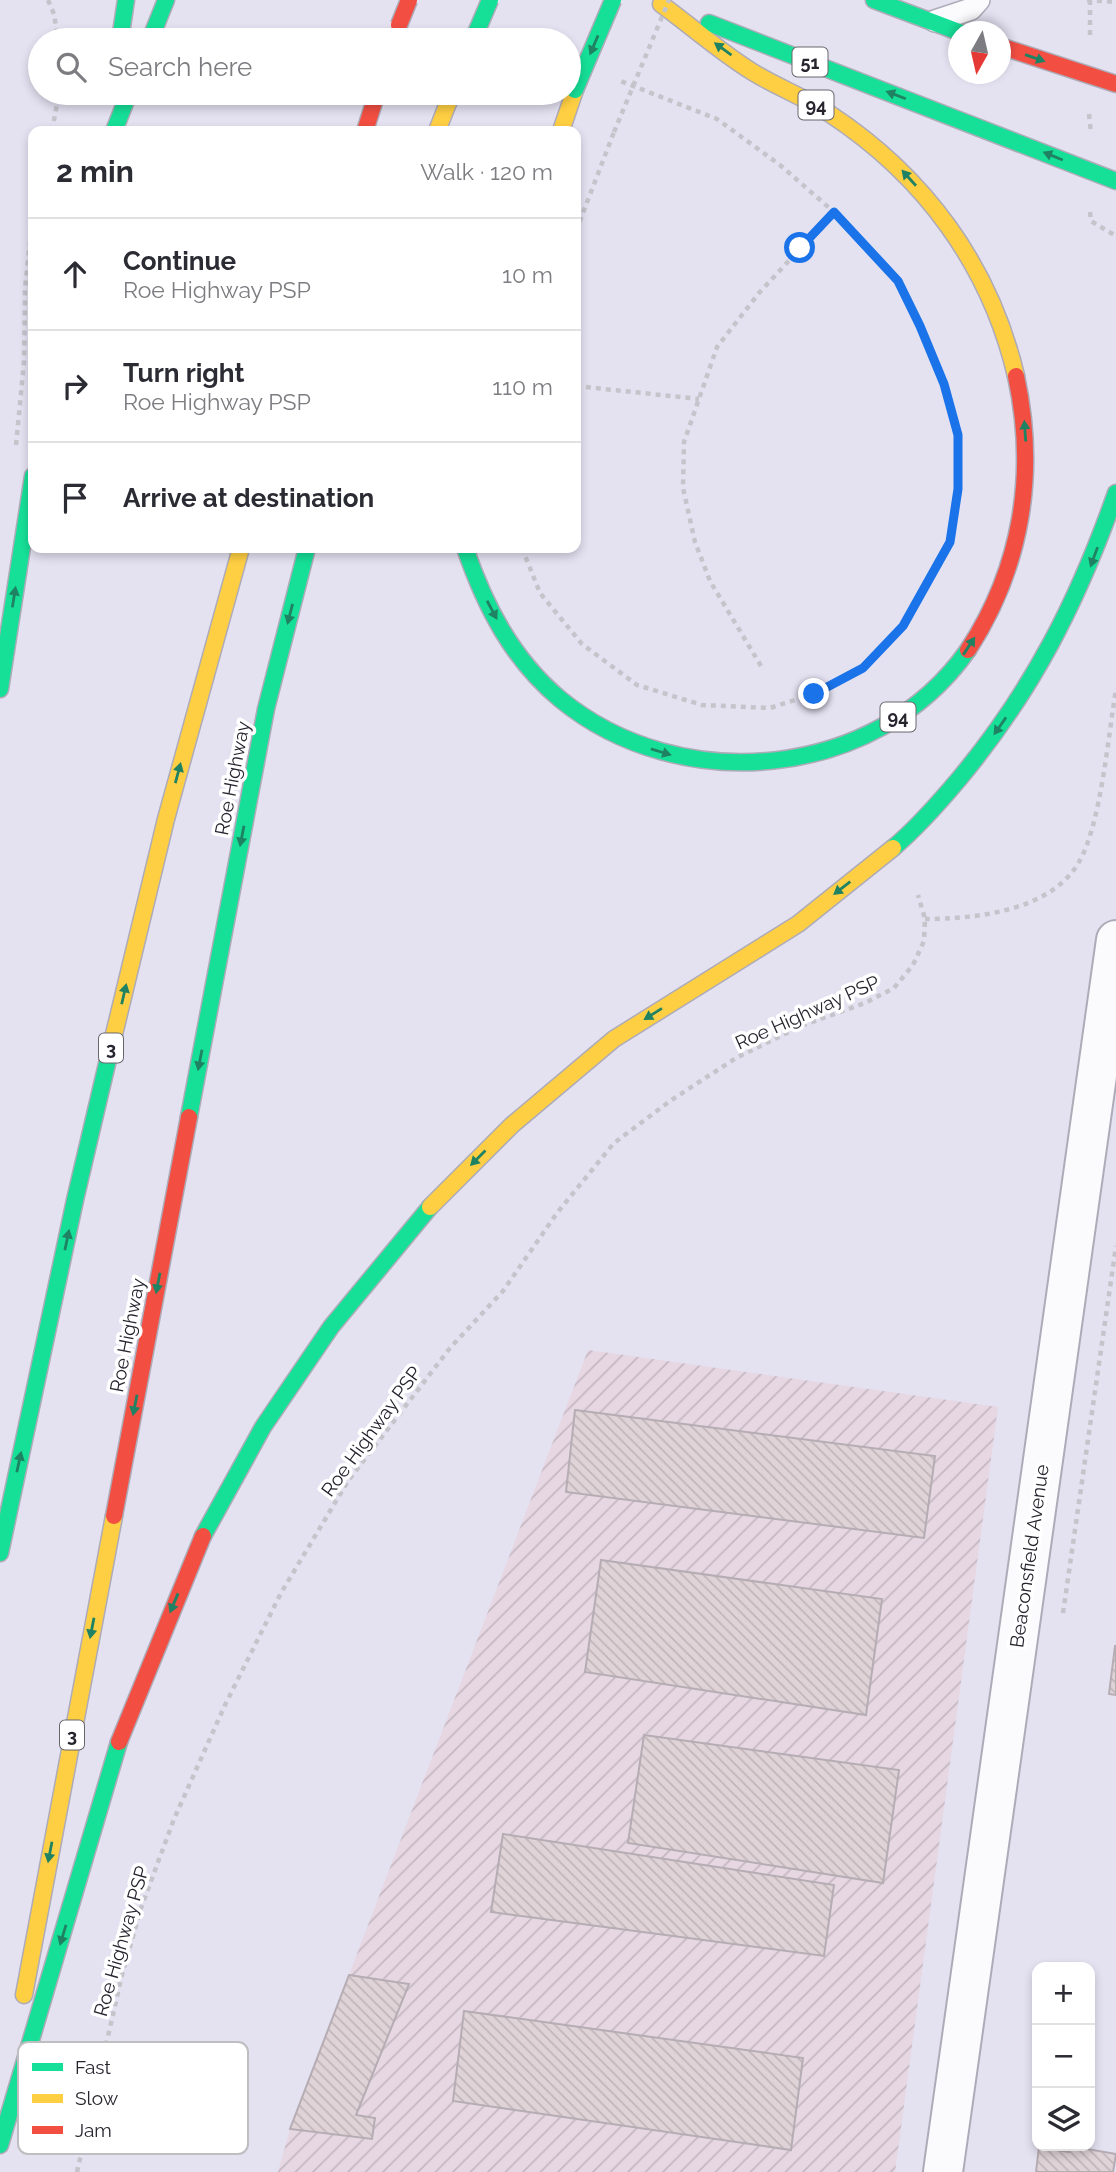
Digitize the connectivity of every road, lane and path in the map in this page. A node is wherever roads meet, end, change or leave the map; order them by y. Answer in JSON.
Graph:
{"nodes":[{"id":1,"x":48,"y":0,"type":"edge"},
{"id":2,"x":126,"y":0,"type":"edge"},
{"id":3,"x":166,"y":0,"type":"edge"},
{"id":4,"x":409,"y":0,"type":"edge"},
{"id":5,"x":490,"y":0,"type":"edge"},
{"id":6,"x":613,"y":0,"type":"edge"},
{"id":7,"x":874,"y":0,"type":"edge"},
{"id":8,"x":979,"y":0,"type":"edge"},
{"id":9,"x":1088,"y":0,"type":"edge"},
{"id":10,"x":659,"y":1,"type":"edge"},
{"id":11,"x":1116,"y":2,"type":"edge"},
{"id":12,"x":932,"y":22,"type":"junction"},
{"id":13,"x":56,"y":28,"type":"edge"},
{"id":14,"x":122,"y":28,"type":"edge"},
{"id":15,"x":155,"y":28,"type":"edge"},
{"id":16,"x":398,"y":28,"type":"edge"},
{"id":17,"x":478,"y":28,"type":"edge"},
{"id":18,"x":948,"y":28,"type":"edge"},
{"id":19,"x":1011,"y":50,"type":"edge"},
{"id":20,"x":1069,"y":70,"type":"junction"},
{"id":21,"x":1088,"y":74,"type":"junction"},
{"id":22,"x":605,"y":75,"type":"dead end"},
{"id":23,"x":581,"y":76,"type":"edge"},
{"id":24,"x":1116,"y":84,"type":"edge"},
{"id":25,"x":1088,"y":94,"type":"joint"},
{"id":26,"x":57,"y":105,"type":"edge"},
{"id":27,"x":115,"y":105,"type":"edge"},
{"id":28,"x":124,"y":105,"type":"edge"},
{"id":29,"x":373,"y":105,"type":"edge"},
{"id":30,"x":447,"y":105,"type":"edge"},
{"id":31,"x":570,"y":105,"type":"edge"},
{"id":32,"x":53,"y":126,"type":"edge"},
{"id":33,"x":113,"y":126,"type":"edge"},
{"id":34,"x":115,"y":126,"type":"edge"},
{"id":35,"x":367,"y":126,"type":"edge"},
{"id":36,"x":439,"y":126,"type":"edge"},
{"id":37,"x":563,"y":126,"type":"edge"},
{"id":38,"x":1089,"y":171,"type":"junction"},
{"id":39,"x":1116,"y":181,"type":"edge"},
{"id":40,"x":834,"y":212,"type":"junction"},
{"id":41,"x":581,"y":218,"type":"edge"},
{"id":42,"x":1116,"y":236,"type":"edge"},
{"id":43,"x":28,"y":261,"type":"edge"},
{"id":44,"x":581,"y":387,"type":"edge"},
{"id":45,"x":699,"y":399,"type":"junction"},
{"id":46,"x":16,"y":448,"type":"dead end"},
{"id":47,"x":1116,"y":493,"type":"edge"},
{"id":48,"x":28,"y":508,"type":"edge"},
{"id":49,"x":240,"y":553,"type":"edge"},
{"id":50,"x":306,"y":553,"type":"edge"},
{"id":51,"x":467,"y":553,"type":"edge"},
{"id":52,"x":524,"y":553,"type":"edge"},
{"id":53,"x":761,"y":666,"type":"dead end"},
{"id":54,"x":0,"y":689,"type":"edge"},
{"id":55,"x":1116,"y":690,"type":"edge"},
{"id":56,"x":918,"y":895,"type":"dead end"},
{"id":57,"x":925,"y":919,"type":"junction"},
{"id":58,"x":1116,"y":940,"type":"edge"},
{"id":59,"x":0,"y":1553,"type":"edge"},
{"id":60,"x":30,"y":2042,"type":"edge"},
{"id":61,"x":107,"y":2042,"type":"edge"},
{"id":62,"x":18,"y":2084,"type":"edge"},
{"id":63,"x":0,"y":2133,"type":"edge"},
{"id":64,"x":0,"y":2145,"type":"edge"},
{"id":65,"x":81,"y":2154,"type":"edge"},
{"id":66,"x":77,"y":2172,"type":"edge"},
{"id":67,"x":943,"y":2172,"type":"edge"}],
"edges":[{"from":1,"to":13,"type":"path"},
{"from":2,"to":14,"type":"highway"},
{"from":3,"to":15,"type":"highway"},
{"from":4,"to":16,"type":"highway","bridge":true},
{"from":5,"to":17,"type":"highway","bridge":true},
{"from":6,"to":23,"type":"highway","one_way":true,"bridge":true},
{"from":7,"to":12,"type":"highway"},
{"from":8,"to":12,"type":"lane"},
{"from":9,"to":11,"type":"path"},
{"from":9,"to":21,"type":"path"},
{"from":38,"to":10,"type":"highway","number":"51","one_way":true},
{"from":10,"to":41,"type":"path","bridge":true},
{"from":51,"to":10,"type":"highway","number":"94","one_way":true},
{"from":12,"to":18,"type":"highway"},
{"from":19,"to":20,"type":"highway","one_way":true},
{"from":20,"to":21,"type":"highway"},
{"from":20,"to":25,"type":"highway"},
{"from":21,"to":24,"type":"highway"},
{"from":22,"to":40,"type":"path"},
{"from":25,"to":38,"type":"path"},
{"from":26,"to":32,"type":"path"},
{"from":27,"to":33,"type":"highway"},
{"from":28,"to":34,"type":"highway"},
{"from":29,"to":35,"type":"highway"},
{"from":30,"to":36,"type":"highway"},
{"from":31,"to":37,"type":"highway","one_way":true,"bridge":true},
{"from":38,"to":39,"type":"highway","number":"51"},
{"from":38,"to":42,"type":"path"},
{"from":40,"to":45,"type":"path"},
{"from":40,"to":52,"type":"path"},
{"from":43,"to":46,"type":"path"},
{"from":44,"to":45,"type":"path"},
{"from":45,"to":53,"type":"path"},
{"from":47,"to":60,"type":"highway","one_way":true},
{"from":54,"to":48,"type":"highway","one_way":true},
{"from":59,"to":49,"type":"highway","number":"3","one_way":true},
{"from":50,"to":63,"type":"highway","name":"Roe Highway","number":"3","one_way":true},
{"from":55,"to":57,"type":"path"},
{"from":56,"to":57,"type":"path","name":"Roe Highway PSP"},
{"from":57,"to":61,"type":"path","name":"Roe Highway PSP"},
{"from":58,"to":67,"type":"street","name":"Beaconsfield Avenue"},
{"from":62,"to":64,"type":"highway","one_way":true},
{"from":65,"to":66,"type":"path","name":"Roe Highway PSP"}]}
